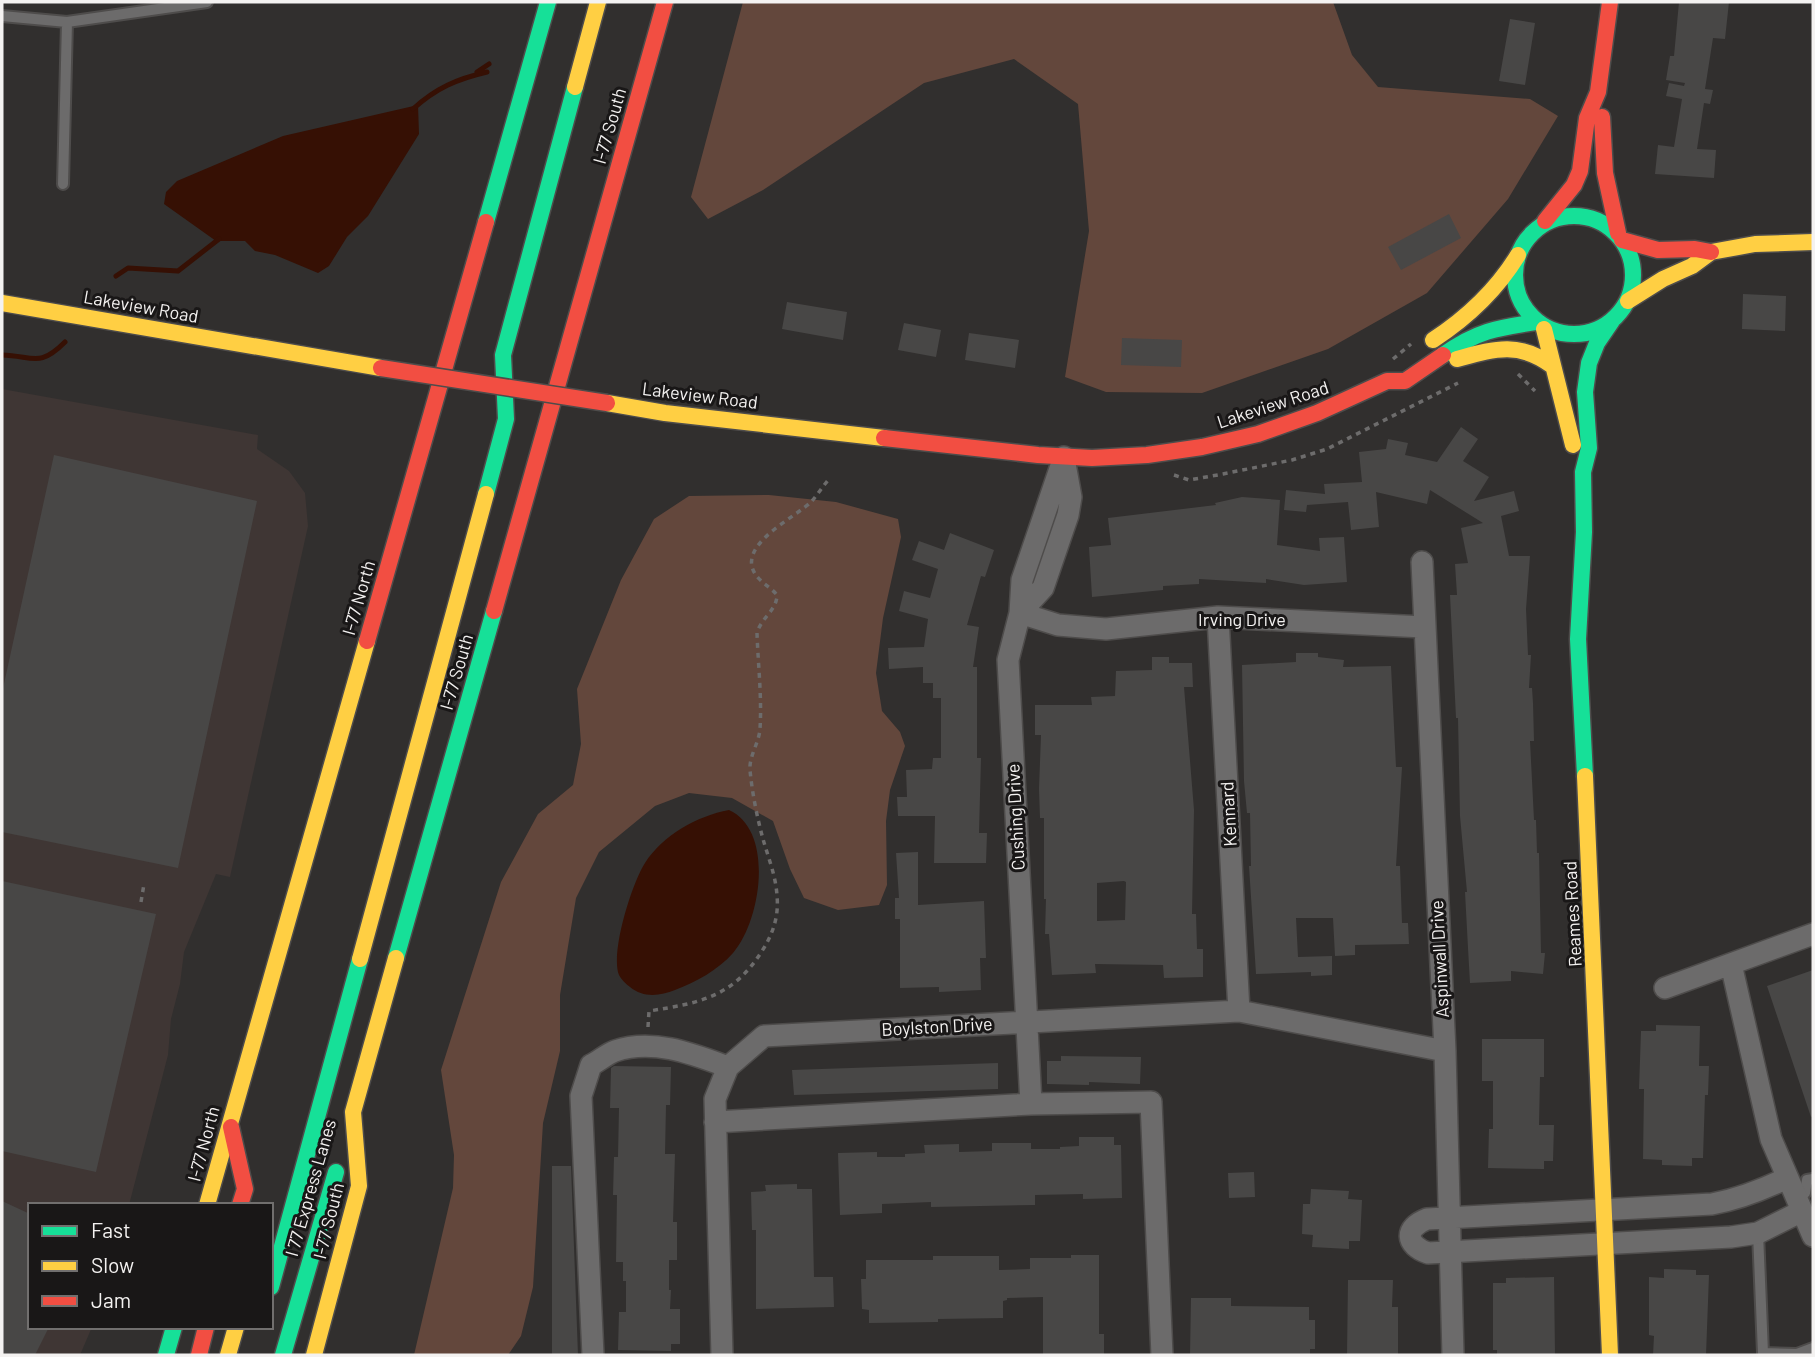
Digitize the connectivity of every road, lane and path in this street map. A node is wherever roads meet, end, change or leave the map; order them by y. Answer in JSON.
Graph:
{"nodes":[{"id":1,"x":207,"y":2,"type":"edge"},
{"id":2,"x":548,"y":2,"type":"edge"},
{"id":3,"x":598,"y":2,"type":"edge"},
{"id":4,"x":665,"y":2,"type":"edge"},
{"id":5,"x":1610,"y":2,"type":"edge"},
{"id":6,"x":2,"y":16,"type":"edge"},
{"id":7,"x":67,"y":22,"type":"junction"},
{"id":8,"x":1598,"y":92,"type":"junction"},
{"id":9,"x":63,"y":184,"type":"dead end"},
{"id":10,"x":1545,"y":222,"type":"junction"},
{"id":11,"x":1620,"y":237,"type":"junction"},
{"id":12,"x":1813,"y":242,"type":"edge"},
{"id":13,"x":1711,"y":252,"type":"junction"},
{"id":14,"x":1519,"y":253,"type":"junction"},
{"id":15,"x":1628,"y":301,"type":"junction"},
{"id":16,"x":2,"y":303,"type":"edge"},
{"id":17,"x":1612,"y":321,"type":"junction"},
{"id":18,"x":1540,"y":326,"type":"junction"},
{"id":19,"x":1417,"y":351,"type":"dead end"},
{"id":20,"x":1551,"y":365,"type":"junction"},
{"id":21,"x":1395,"y":366,"type":"dead end"},
{"id":22,"x":517,"y":368,"type":"dead end"},
{"id":23,"x":1427,"y":368,"type":"junction"},
{"id":24,"x":1517,"y":373,"type":"dead end"},
{"id":25,"x":1467,"y":378,"type":"dead end"},
{"id":26,"x":1387,"y":381,"type":"junction"},
{"id":27,"x":504,"y":387,"type":"junction"},
{"id":28,"x":1535,"y":391,"type":"dead end"},
{"id":29,"x":491,"y":406,"type":"dead end"},
{"id":30,"x":1064,"y":457,"type":"junction"},
{"id":31,"x":1583,"y":472,"type":"junction"},
{"id":32,"x":829,"y":479,"type":"dead end"},
{"id":33,"x":1189,"y":480,"type":"dead end"},
{"id":34,"x":1422,"y":562,"type":"dead end"},
{"id":35,"x":1020,"y":613,"type":"junction"},
{"id":36,"x":1218,"y":617,"type":"junction"},
{"id":37,"x":1424,"y":626,"type":"junction"},
{"id":38,"x":144,"y":884,"type":"dead end"},
{"id":39,"x":141,"y":902,"type":"dead end"},
{"id":40,"x":1813,"y":934,"type":"edge"},
{"id":41,"x":1731,"y":964,"type":"junction"},
{"id":42,"x":1665,"y":988,"type":"dead end"},
{"id":43,"x":1239,"y":1011,"type":"junction"},
{"id":44,"x":1027,"y":1023,"type":"junction"},
{"id":45,"x":647,"y":1046,"type":"junction"},
{"id":46,"x":1445,"y":1051,"type":"junction"},
{"id":47,"x":728,"y":1067,"type":"junction"},
{"id":48,"x":1031,"y":1104,"type":"junction"},
{"id":49,"x":354,"y":1112,"type":"junction"},
{"id":50,"x":230,"y":1122,"type":"junction"},
{"id":51,"x":715,"y":1122,"type":"junction"},
{"id":52,"x":1813,"y":1179,"type":"edge"},
{"id":53,"x":1800,"y":1196,"type":"edge"},
{"id":54,"x":208,"y":1203,"type":"edge"},
{"id":55,"x":241,"y":1203,"type":"edge"},
{"id":56,"x":1605,"y":1210,"type":"junction"},
{"id":57,"x":1505,"y":1214,"type":"junction"},
{"id":58,"x":1451,"y":1218,"type":"junction"},
{"id":59,"x":1758,"y":1233,"type":"junction"},
{"id":60,"x":1813,"y":1236,"type":"edge"},
{"id":61,"x":1606,"y":1244,"type":"junction"},
{"id":62,"x":1507,"y":1248,"type":"junction"},
{"id":63,"x":1451,"y":1251,"type":"junction"},
{"id":64,"x":273,"y":1280,"type":"edge"},
{"id":65,"x":173,"y":1329,"type":"edge"},
{"id":66,"x":206,"y":1329,"type":"edge"},
{"id":67,"x":235,"y":1329,"type":"edge"},
{"id":68,"x":1813,"y":1348,"type":"edge"},
{"id":69,"x":1763,"y":1354,"type":"edge"},
{"id":70,"x":166,"y":1355,"type":"edge"},
{"id":71,"x":199,"y":1355,"type":"edge"},
{"id":72,"x":228,"y":1355,"type":"edge"},
{"id":73,"x":283,"y":1355,"type":"edge"},
{"id":74,"x":314,"y":1355,"type":"edge"},
{"id":75,"x":593,"y":1355,"type":"edge"},
{"id":76,"x":722,"y":1355,"type":"edge"},
{"id":77,"x":1162,"y":1355,"type":"edge"},
{"id":78,"x":1454,"y":1355,"type":"edge"},
{"id":79,"x":1611,"y":1355,"type":"edge"}],
"edges":[{"from":1,"to":7,"type":"lane"},
{"from":2,"to":50,"type":"main road","name":"I-77 North"},
{"from":3,"to":27,"type":"main road"},
{"from":4,"to":49,"type":"main road","name":"I-77 South"},
{"from":5,"to":8,"type":"main road"},
{"from":6,"to":7,"type":"lane"},
{"from":7,"to":9,"type":"lane"},
{"from":8,"to":10,"type":"main road"},
{"from":8,"to":11,"type":"main road"},
{"from":10,"to":11,"type":"main road"},
{"from":10,"to":14,"type":"main road"},
{"from":11,"to":13,"type":"main road"},
{"from":11,"to":15,"type":"main road"},
{"from":12,"to":13,"type":"main road"},
{"from":13,"to":15,"type":"main road"},
{"from":14,"to":18,"type":"main road"},
{"from":14,"to":19,"type":"main road"},
{"from":15,"to":17,"type":"main road"},
{"from":16,"to":27,"type":"main road","name":"Lakeview Road","bridge":true},
{"from":17,"to":18,"type":"main road"},
{"from":17,"to":31,"type":"main road","name":"Reames Road"},
{"from":18,"to":20,"type":"main road","name":"Reames Road"},
{"from":18,"to":23,"type":"main road","name":"Lakeview Road"},
{"from":20,"to":23,"type":"main road"},
{"from":20,"to":31,"type":"main road","name":"Reames Road"},
{"from":21,"to":26,"type":"main road"},
{"from":22,"to":27,"type":"main road"},
{"from":23,"to":26,"type":"main road","name":"Lakeview Road"},
{"from":24,"to":28,"type":"path"},
{"from":25,"to":33,"type":"path"},
{"from":26,"to":30,"type":"main road","name":"Lakeview Road"},
{"from":27,"to":29,"type":"main road"},
{"from":27,"to":30,"type":"main road","name":"Lakeview Road","bridge":true},
{"from":27,"to":64,"type":"main road"},
{"from":30,"to":35,"type":"street","name":"Cushing Drive"},
{"from":31,"to":56,"type":"main road","name":"Reames Road"},
{"from":32,"to":45,"type":"path"},
{"from":34,"to":37,"type":"street","name":"Aspinwall Drive"},
{"from":35,"to":36,"type":"street","name":"Irving Drive"},
{"from":35,"to":44,"type":"street","name":"Cushing Drive"},
{"from":36,"to":37,"type":"street","name":"Irving Drive"},
{"from":36,"to":43,"type":"street","name":"Kennard"},
{"from":37,"to":46,"type":"street","name":"Aspinwall Drive"},
{"from":38,"to":39,"type":"path"},
{"from":40,"to":41,"type":"street"},
{"from":41,"to":42,"type":"street"},
{"from":41,"to":53,"type":"street"},
{"from":43,"to":44,"type":"street","name":"Boylston Drive"},
{"from":43,"to":46,"type":"street","name":"Boylston Drive"},
{"from":44,"to":47,"type":"street","name":"Boylston Drive"},
{"from":44,"to":48,"type":"street","name":"Cushing Drive"},
{"from":45,"to":47,"type":"street"},
{"from":45,"to":75,"type":"street"},
{"from":46,"to":58,"type":"street","name":"Aspinwall Drive"},
{"from":47,"to":51,"type":"street","name":"Boylston Drive"},
{"from":48,"to":51,"type":"street"},
{"from":48,"to":77,"type":"street"},
{"from":49,"to":73,"type":"main road","name":"I 77 Express Lanes"},
{"from":49,"to":74,"type":"main road","name":"I-77 South"},
{"from":50,"to":54,"type":"main road","name":"I-77 North"},
{"from":50,"to":55,"type":"main road"},
{"from":51,"to":76,"type":"street","name":"Boylston Drive"},
{"from":52,"to":53,"type":"lane"},
{"from":53,"to":56,"type":"street"},
{"from":53,"to":59,"type":"street"},
{"from":53,"to":60,"type":"street"},
{"from":56,"to":57,"type":"street"},
{"from":56,"to":61,"type":"main road","name":"Reames Road"},
{"from":57,"to":58,"type":"street"},
{"from":57,"to":62,"type":"street"},
{"from":58,"to":63,"type":"street","name":"Aspinwall Drive"},
{"from":58,"to":63,"type":"street"},
{"from":59,"to":61,"type":"street"},
{"from":59,"to":69,"type":"lane"},
{"from":61,"to":62,"type":"street"},
{"from":61,"to":79,"type":"main road","name":"Reames Road"},
{"from":62,"to":63,"type":"street"},
{"from":63,"to":78,"type":"street","name":"Aspinwall Drive"},
{"from":65,"to":70,"type":"main road"},
{"from":66,"to":71,"type":"main road"},
{"from":67,"to":72,"type":"main road"},
{"from":68,"to":69,"type":"lane"}]}
